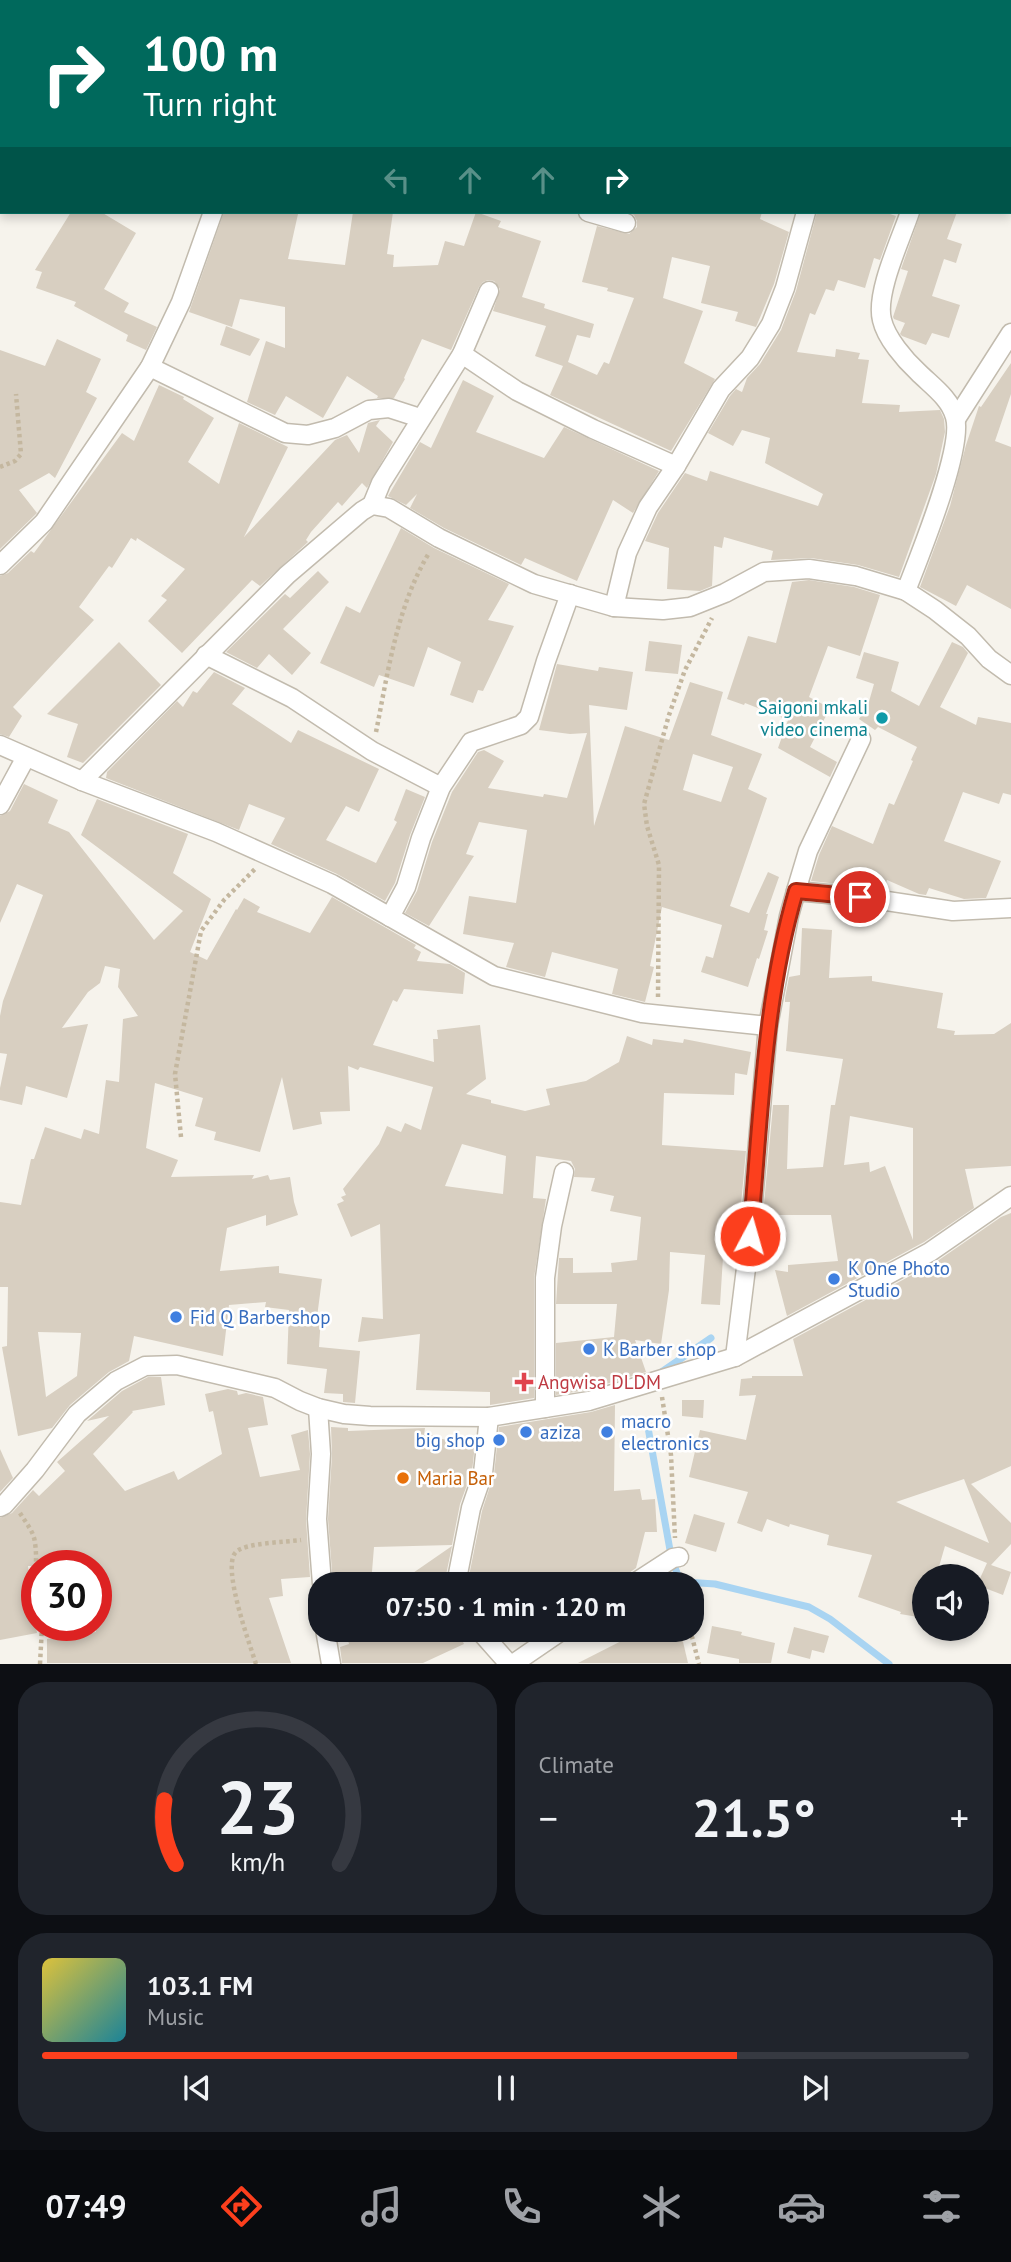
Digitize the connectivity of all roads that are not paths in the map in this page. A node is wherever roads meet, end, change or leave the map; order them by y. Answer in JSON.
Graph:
{"nodes":[{"id":1,"x":212,"y":214,"type":"edge"},
{"id":2,"x":595,"y":214,"type":"edge"},
{"id":3,"x":805,"y":214,"type":"edge"},
{"id":4,"x":909,"y":214,"type":"edge"},
{"id":5,"x":626,"y":223,"type":"dead end"},
{"id":6,"x":489,"y":290,"type":"dead end"},
{"id":7,"x":1011,"y":332,"type":"edge"},
{"id":8,"x":462,"y":354,"type":"junction"},
{"id":9,"x":150,"y":367,"type":"junction"},
{"id":10,"x":420,"y":418,"type":"junction"},
{"id":11,"x":956,"y":419,"type":"junction"},
{"id":12,"x":676,"y":466,"type":"junction"},
{"id":13,"x":372,"y":505,"type":"junction"},
{"id":14,"x":0,"y":565,"type":"edge"},
{"id":15,"x":906,"y":591,"type":"junction"},
{"id":16,"x":570,"y":594,"type":"junction"},
{"id":17,"x":614,"y":607,"type":"junction"},
{"id":18,"x":206,"y":654,"type":"junction"},
{"id":19,"x":1011,"y":675,"type":"edge"},
{"id":20,"x":860,"y":739,"type":"dead end"},
{"id":21,"x":0,"y":745,"type":"edge"},
{"id":22,"x":26,"y":757,"type":"junction"},
{"id":23,"x":82,"y":781,"type":"junction"},
{"id":24,"x":441,"y":787,"type":"junction"},
{"id":25,"x":0,"y":804,"type":"edge"},
{"id":26,"x":796,"y":891,"type":"junction"},
{"id":27,"x":1011,"y":908,"type":"edge"},
{"id":28,"x":390,"y":918,"type":"junction"},
{"id":29,"x":768,"y":1026,"type":"junction"},
{"id":30,"x":565,"y":1172,"type":"dead end"},
{"id":31,"x":1011,"y":1196,"type":"edge"},
{"id":32,"x":735,"y":1357,"type":"junction"},
{"id":33,"x":318,"y":1408,"type":"junction"},
{"id":34,"x":545,"y":1408,"type":"junction"},
{"id":35,"x":489,"y":1416,"type":"junction"},
{"id":36,"x":5,"y":1503,"type":"edge"},
{"id":37,"x":678,"y":1556,"type":"road end"},
{"id":38,"x":321,"y":1572,"type":"edge"},
{"id":39,"x":458,"y":1572,"type":"edge"},
{"id":40,"x":651,"y":1572,"type":"edge"},
{"id":41,"x":328,"y":1642,"type":"edge"},
{"id":42,"x":490,"y":1642,"type":"edge"},
{"id":43,"x":544,"y":1642,"type":"edge"},
{"id":44,"x":331,"y":1664,"type":"edge"},
{"id":45,"x":511,"y":1664,"type":"edge"}],
"edges":[{"from":1,"to":9,"type":"street"},
{"from":2,"to":5,"type":"street"},
{"from":3,"to":12,"type":"street"},
{"from":4,"to":11,"type":"street"},
{"from":6,"to":8,"type":"street"},
{"from":7,"to":11,"type":"street"},
{"from":8,"to":10,"type":"street"},
{"from":8,"to":12,"type":"street"},
{"from":9,"to":10,"type":"street"},
{"from":9,"to":14,"type":"street"},
{"from":10,"to":13,"type":"street"},
{"from":11,"to":15,"type":"street"},
{"from":12,"to":17,"type":"street"},
{"from":13,"to":16,"type":"street"},
{"from":13,"to":18,"type":"street"},
{"from":15,"to":17,"type":"street"},
{"from":15,"to":19,"type":"street"},
{"from":16,"to":17,"type":"street"},
{"from":16,"to":24,"type":"street"},
{"from":18,"to":23,"type":"street"},
{"from":18,"to":24,"type":"street"},
{"from":20,"to":26,"type":"street"},
{"from":21,"to":22,"type":"street"},
{"from":22,"to":23,"type":"street"},
{"from":22,"to":25,"type":"street"},
{"from":23,"to":28,"type":"street"},
{"from":24,"to":28,"type":"street"},
{"from":26,"to":27,"type":"street"},
{"from":26,"to":29,"type":"street"},
{"from":28,"to":29,"type":"street"},
{"from":29,"to":32,"type":"street"},
{"from":30,"to":34,"type":"street"},
{"from":31,"to":32,"type":"street"},
{"from":32,"to":34,"type":"street"},
{"from":33,"to":35,"type":"street"},
{"from":33,"to":36,"type":"street"},
{"from":33,"to":38,"type":"street"},
{"from":34,"to":35,"type":"street"},
{"from":35,"to":39,"type":"street"},
{"from":37,"to":40,"type":"street"},
{"from":41,"to":44,"type":"street"},
{"from":42,"to":45,"type":"street"},
{"from":43,"to":45,"type":"street"}]}
